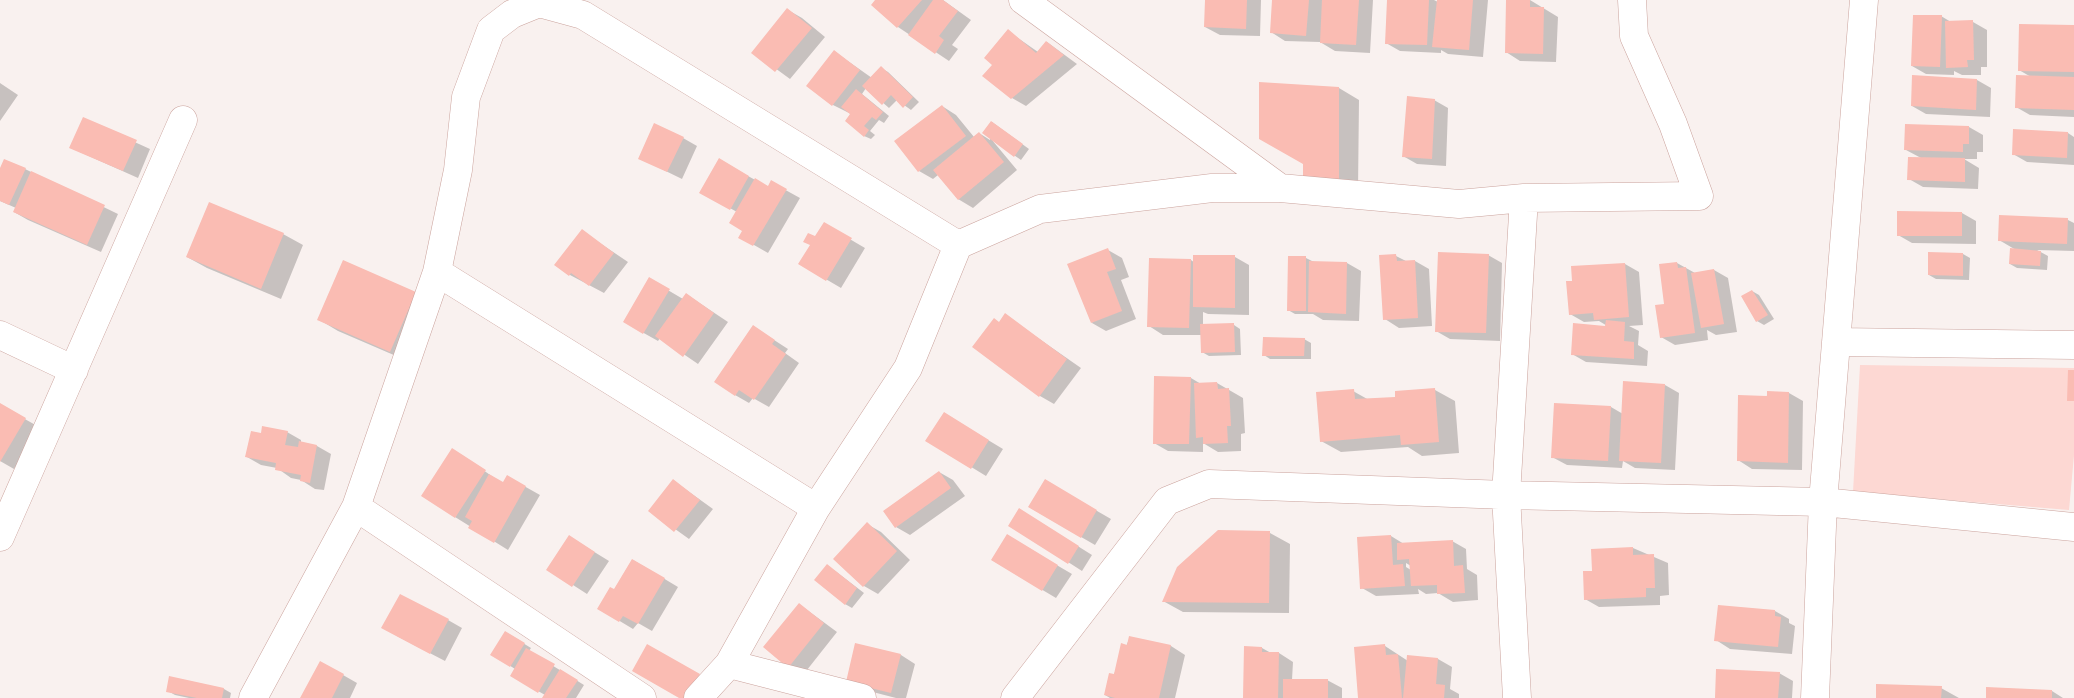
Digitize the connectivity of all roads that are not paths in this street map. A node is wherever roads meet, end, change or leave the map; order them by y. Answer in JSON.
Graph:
{"nodes":[{"id":1,"x":1023,"y":0,"type":"edge"},
{"id":2,"x":1632,"y":0,"type":"edge"},
{"id":3,"x":1864,"y":0,"type":"edge"},
{"id":4,"x":183,"y":120,"type":"dead end"},
{"id":5,"x":1280,"y":188,"type":"junction"},
{"id":6,"x":1524,"y":198,"type":"junction"},
{"id":7,"x":958,"y":245,"type":"junction"},
{"id":8,"x":437,"y":272,"type":"junction"},
{"id":9,"x":0,"y":335,"type":"edge"},
{"id":10,"x":1836,"y":342,"type":"junction"},
{"id":11,"x":2074,"y":345,"type":"edge"},
{"id":12,"x":74,"y":370,"type":"junction"},
{"id":13,"x":1506,"y":495,"type":"junction"},
{"id":14,"x":1823,"y":502,"type":"junction"},
{"id":15,"x":356,"y":506,"type":"junction"},
{"id":16,"x":816,"y":508,"type":"junction"},
{"id":17,"x":2074,"y":527,"type":"edge"},
{"id":18,"x":0,"y":537,"type":"edge"},
{"id":19,"x":729,"y":664,"type":"junction"},
{"id":20,"x":253,"y":698,"type":"edge"},
{"id":21,"x":642,"y":698,"type":"edge"},
{"id":22,"x":698,"y":698,"type":"edge"},
{"id":23,"x":862,"y":698,"type":"edge"},
{"id":24,"x":1015,"y":698,"type":"edge"},
{"id":25,"x":1517,"y":698,"type":"edge"},
{"id":26,"x":1815,"y":698,"type":"edge"}],
"edges":[{"from":1,"to":5,"type":"street"},
{"from":2,"to":6,"type":"street"},
{"from":3,"to":10,"type":"street"},
{"from":4,"to":12,"type":"street"},
{"from":5,"to":6,"type":"street"},
{"from":5,"to":7,"type":"street"},
{"from":6,"to":13,"type":"street"},
{"from":7,"to":8,"type":"street"},
{"from":7,"to":16,"type":"street"},
{"from":8,"to":15,"type":"street"},
{"from":8,"to":16,"type":"street"},
{"from":9,"to":12,"type":"street"},
{"from":10,"to":11,"type":"street"},
{"from":10,"to":14,"type":"street"},
{"from":12,"to":18,"type":"street"},
{"from":13,"to":14,"type":"street"},
{"from":13,"to":24,"type":"street"},
{"from":13,"to":25,"type":"street"},
{"from":14,"to":17,"type":"street"},
{"from":14,"to":26,"type":"street"},
{"from":15,"to":20,"type":"street"},
{"from":15,"to":21,"type":"street"},
{"from":16,"to":19,"type":"street"},
{"from":19,"to":22,"type":"street"},
{"from":19,"to":23,"type":"street"}]}
